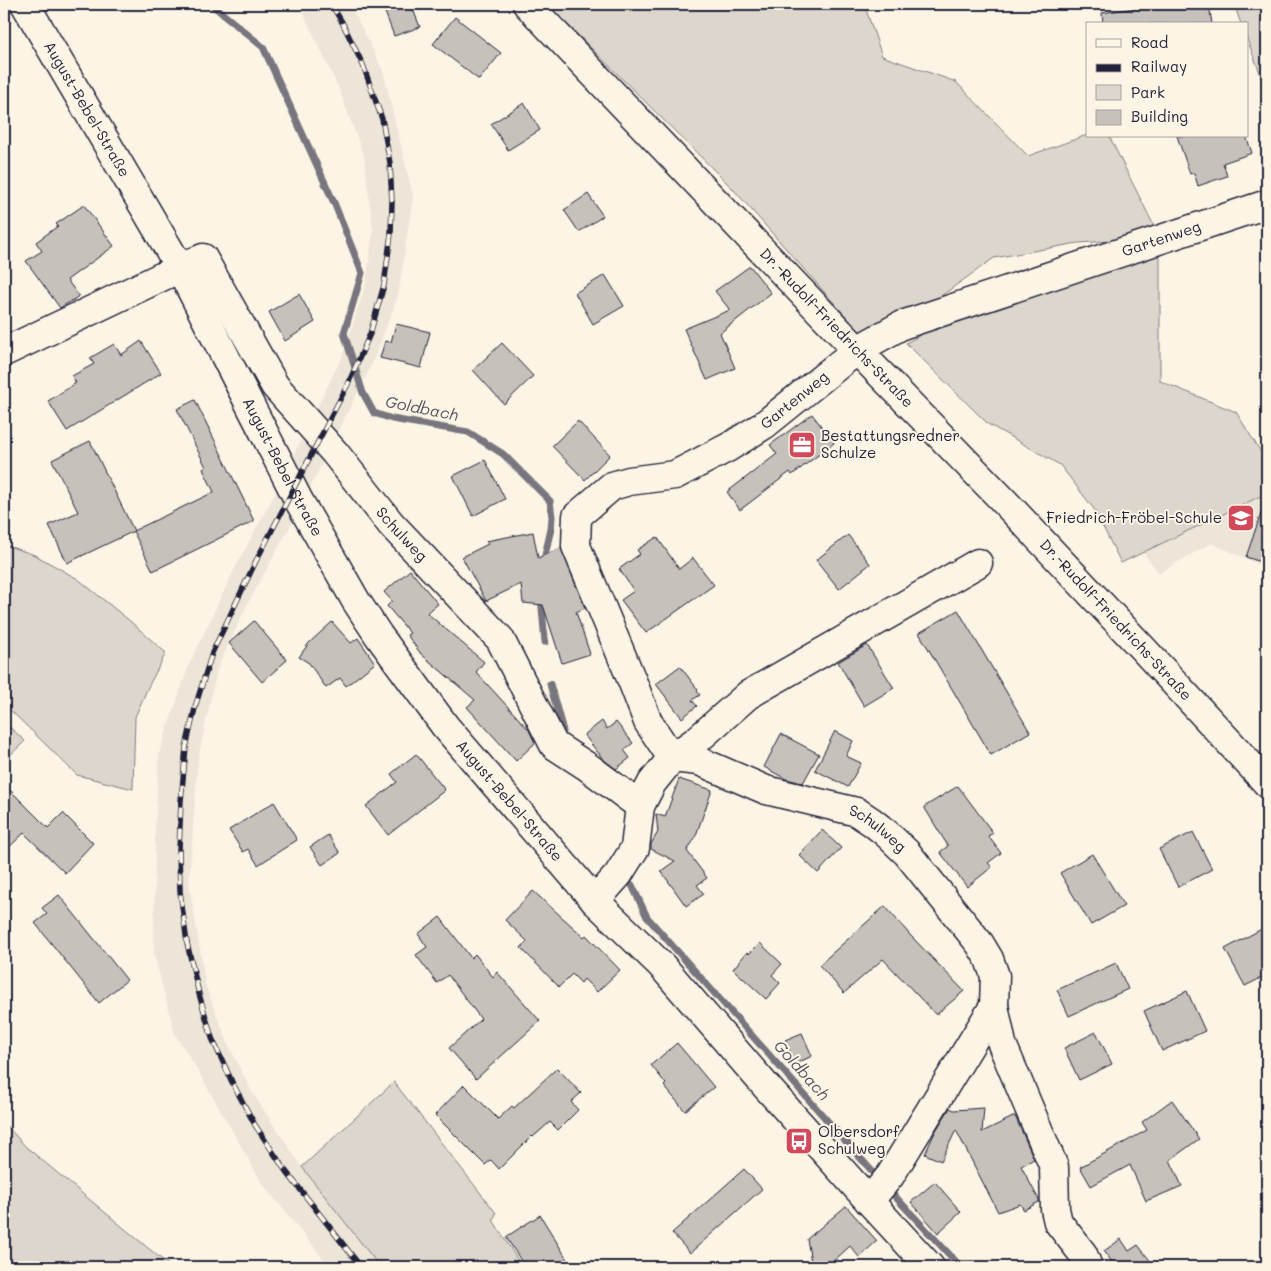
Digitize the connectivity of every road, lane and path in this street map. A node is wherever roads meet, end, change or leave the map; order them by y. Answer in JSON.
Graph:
{"nodes":[{"id":1,"x":25,"y":4,"type":"edge"},
{"id":2,"x":526,"y":4,"type":"edge"},
{"id":3,"x":1267,"y":204,"type":"edge"},
{"id":4,"x":180,"y":268,"type":"junction"},
{"id":5,"x":857,"y":350,"type":"junction"},
{"id":6,"x":4,"y":352,"type":"edge"},
{"id":7,"x":978,"y":563,"type":"dead end"},
{"id":8,"x":672,"y":758,"type":"junction"},
{"id":9,"x":1267,"y":783,"type":"edge"},
{"id":10,"x":640,"y":806,"type":"junction"},
{"id":11,"x":595,"y":901,"type":"junction"},
{"id":12,"x":994,"y":1006,"type":"junction"},
{"id":13,"x":869,"y":1202,"type":"junction"},
{"id":14,"x":930,"y":1267,"type":"edge"},
{"id":15,"x":1088,"y":1267,"type":"edge"}],
"edges":[{"from":1,"to":4,"type":"street","name":"August-Bebel-Straße"},
{"from":2,"to":5,"type":"street","name":"Dr.-Rudolf-Friedrichs-Straße"},
{"from":3,"to":5,"type":"street","name":"Gartenweg"},
{"from":4,"to":6,"type":"street"},
{"from":4,"to":10,"type":"street","name":"Schulweg"},
{"from":4,"to":11,"type":"street","name":"August-Bebel-Straße"},
{"from":5,"to":8,"type":"street","name":"Gartenweg"},
{"from":5,"to":9,"type":"street","name":"Dr.-Rudolf-Friedrichs-Straße"},
{"from":7,"to":8,"type":"street"},
{"from":8,"to":10,"type":"street"},
{"from":8,"to":12,"type":"street","name":"Schulweg"},
{"from":10,"to":11,"type":"street"},
{"from":11,"to":13,"type":"street","name":"August-Bebel-Straße"},
{"from":12,"to":13,"type":"street","name":"Schulweg"},
{"from":12,"to":15,"type":"street","name":"Schulweg"},
{"from":13,"to":14,"type":"street","name":"August-Bebel-Straße"}]}
